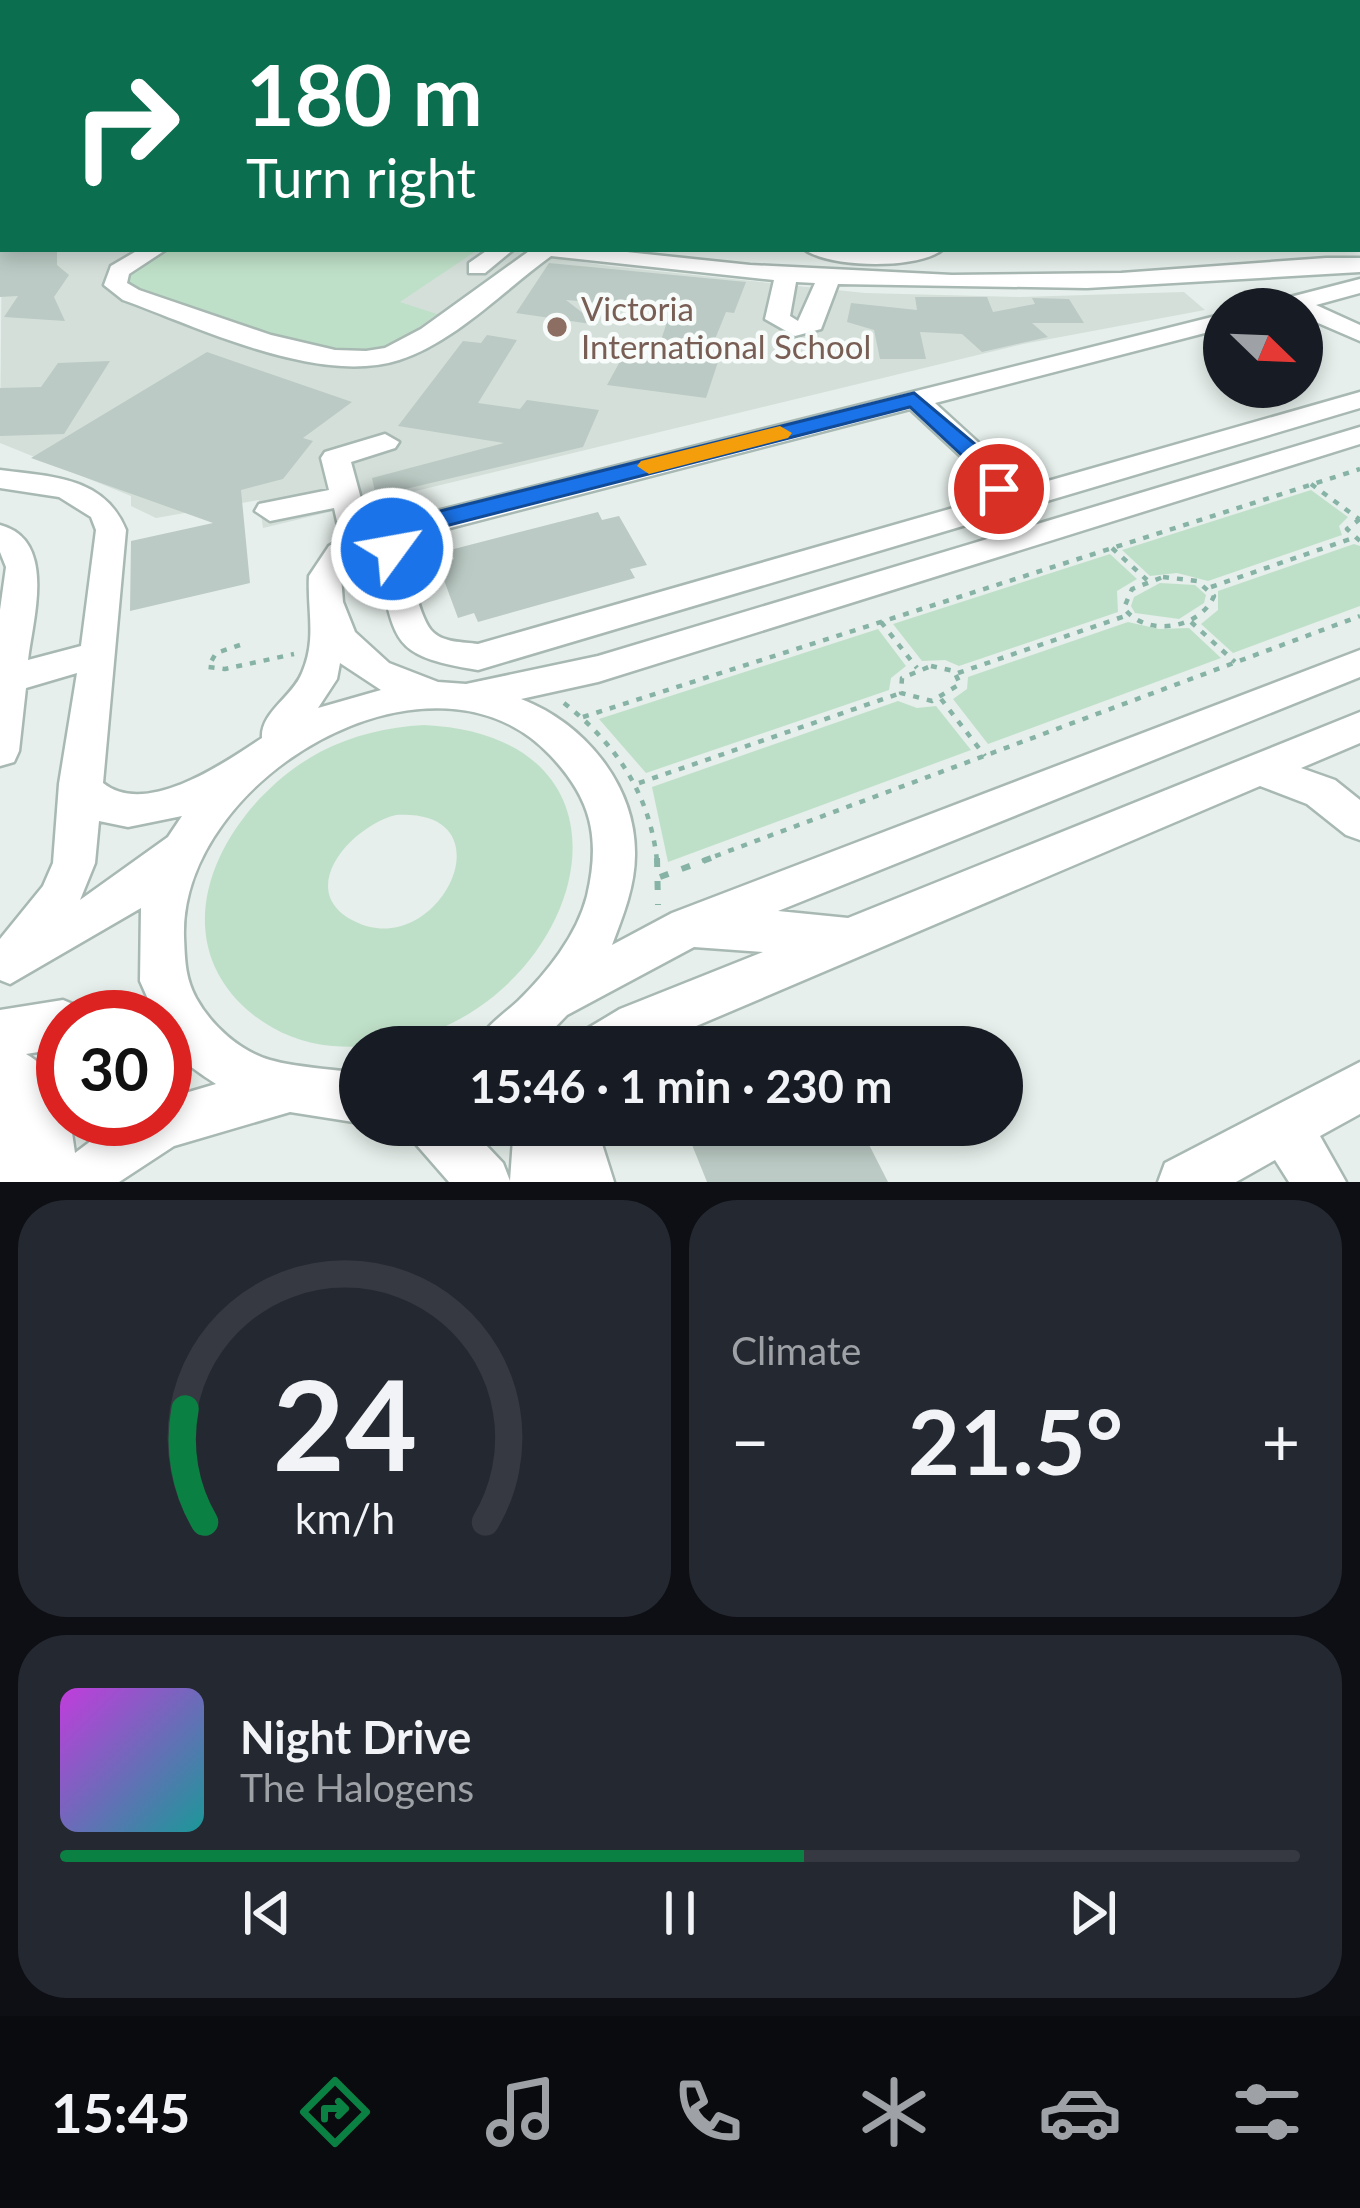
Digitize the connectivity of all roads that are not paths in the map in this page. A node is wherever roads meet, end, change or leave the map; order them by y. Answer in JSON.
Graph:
{"nodes":[{"id":1,"x":151,"y":252,"type":"edge"},
{"id":2,"x":499,"y":252,"type":"edge"},
{"id":3,"x":557,"y":252,"type":"edge"},
{"id":4,"x":579,"y":252,"type":"edge"},
{"id":5,"x":924,"y":252,"type":"edge"},
{"id":6,"x":1299,"y":261,"type":"edge"},
{"id":7,"x":823,"y":264,"type":"edge"},
{"id":8,"x":1360,"y":265,"type":"edge"},
{"id":9,"x":477,"y":268,"type":"dead end"},
{"id":10,"x":787,"y":274,"type":"junction"},
{"id":11,"x":1360,"y":286,"type":"edge"},
{"id":12,"x":1330,"y":292,"type":"junction"},
{"id":13,"x":1323,"y":294,"type":"edge"},
{"id":14,"x":1323,"y":321,"type":"edge"},
{"id":15,"x":1203,"y":326,"type":"edge"},
{"id":16,"x":1360,"y":334,"type":"edge"},
{"id":17,"x":914,"y":399,"type":"junction"},
{"id":18,"x":1360,"y":400,"type":"edge"},
{"id":19,"x":1250,"y":433,"type":"junction"},
{"id":20,"x":385,"y":442,"type":"dead end"},
{"id":21,"x":1359,"y":446,"type":"edge"},
{"id":22,"x":993,"y":471,"type":"junction"},
{"id":23,"x":0,"y":478,"type":"edge"},
{"id":24,"x":1049,"y":492,"type":"junction"},
{"id":25,"x":344,"y":497,"type":"junction"},
{"id":26,"x":996,"y":507,"type":"junction"},
{"id":27,"x":271,"y":512,"type":"dead end"},
{"id":28,"x":405,"y":528,"type":"junction"},
{"id":29,"x":0,"y":535,"type":"edge"},
{"id":30,"x":358,"y":542,"type":"junction"},
{"id":31,"x":653,"y":608,"type":"junction"},
{"id":32,"x":330,"y":633,"type":"junction"},
{"id":33,"x":96,"y":655,"type":"junction"},
{"id":34,"x":1360,"y":663,"type":"edge"},
{"id":35,"x":578,"y":675,"type":"junction"},
{"id":36,"x":10,"y":679,"type":"junction"},
{"id":37,"x":450,"y":697,"type":"junction"},
{"id":38,"x":1360,"y":727,"type":"edge"},
{"id":39,"x":1315,"y":746,"type":"junction"},
{"id":40,"x":0,"y":751,"type":"edge"},
{"id":41,"x":1259,"y":769,"type":"junction"},
{"id":42,"x":239,"y":773,"type":"junction"},
{"id":43,"x":79,"y":784,"type":"junction"},
{"id":44,"x":1350,"y":813,"type":"edge"},
{"id":45,"x":178,"y":851,"type":"junction"},
{"id":46,"x":688,"y":927,"type":"junction"},
{"id":47,"x":861,"y":934,"type":"junction"},
{"id":48,"x":5,"y":964,"type":"edge"},
{"id":49,"x":167,"y":990,"type":"edge"},
{"id":50,"x":545,"y":1019,"type":"edge"},
{"id":51,"x":637,"y":1026,"type":"edge"},
{"id":52,"x":36,"y":1028,"type":"edge"},
{"id":53,"x":0,"y":1034,"type":"edge"},
{"id":54,"x":192,"y":1044,"type":"edge"},
{"id":55,"x":0,"y":1066,"type":"edge"},
{"id":56,"x":1360,"y":1087,"type":"edge"},
{"id":57,"x":282,"y":1091,"type":"junction"},
{"id":58,"x":339,"y":1096,"type":"edge"},
{"id":59,"x":0,"y":1119,"type":"edge"},
{"id":60,"x":1284,"y":1128,"type":"junction"},
{"id":61,"x":452,"y":1146,"type":"edge"},
{"id":62,"x":521,"y":1146,"type":"edge"},
{"id":63,"x":538,"y":1146,"type":"edge"},
{"id":64,"x":578,"y":1146,"type":"edge"},
{"id":65,"x":1191,"y":1181,"type":"edge"},
{"id":66,"x":11,"y":1182,"type":"edge"},
{"id":67,"x":49,"y":1182,"type":"edge"},
{"id":68,"x":85,"y":1182,"type":"edge"},
{"id":69,"x":484,"y":1182,"type":"edge"},
{"id":70,"x":522,"y":1182,"type":"edge"},
{"id":71,"x":536,"y":1182,"type":"edge"},
{"id":72,"x":589,"y":1182,"type":"edge"},
{"id":73,"x":1320,"y":1182,"type":"edge"}],
"edges":[{"from":1,"to":3,"type":"street"},
{"from":2,"to":9,"type":"street"},
{"from":4,"to":10,"type":"street"},
{"from":5,"to":7,"type":"street"},
{"from":6,"to":7,"type":"street"},
{"from":6,"to":8,"type":"street"},
{"from":6,"to":12,"type":"street"},
{"from":7,"to":10,"type":"street"},
{"from":7,"to":10,"type":"street"},
{"from":11,"to":12,"type":"street"},
{"from":12,"to":13,"type":"street"},
{"from":14,"to":16,"type":"street"},
{"from":15,"to":17,"type":"street"},
{"from":17,"to":22,"type":"street"},
{"from":17,"to":28,"type":"street"},
{"from":18,"to":19,"type":"street"},
{"from":19,"to":21,"type":"street"},
{"from":19,"to":24,"type":"street"},
{"from":20,"to":25,"type":"street"},
{"from":21,"to":35,"type":"street"},
{"from":22,"to":24,"type":"street"},
{"from":22,"to":26,"type":"street"},
{"from":23,"to":33,"type":"street"},
{"from":24,"to":26,"type":"street"},
{"from":25,"to":27,"type":"street"},
{"from":25,"to":30,"type":"street"},
{"from":26,"to":31,"type":"street"},
{"from":28,"to":30,"type":"street"},
{"from":28,"to":31,"type":"street"},
{"from":29,"to":36,"type":"street"},
{"from":30,"to":32,"type":"street"},
{"from":31,"to":35,"type":"street"},
{"from":32,"to":37,"type":"street"},
{"from":32,"to":42,"type":"street"},
{"from":33,"to":36,"type":"street"},
{"from":33,"to":43,"type":"street"},
{"from":34,"to":46,"type":"street"},
{"from":35,"to":37,"type":"street"},
{"from":36,"to":40,"type":"street"},
{"from":37,"to":42,"type":"street"},
{"from":37,"to":50,"type":"street"},
{"from":38,"to":39,"type":"street"},
{"from":39,"to":41,"type":"street"},
{"from":39,"to":44,"type":"street"},
{"from":41,"to":44,"type":"street"},
{"from":41,"to":47,"type":"street"},
{"from":42,"to":43,"type":"street"},
{"from":42,"to":45,"type":"street"},
{"from":43,"to":48,"type":"street"},
{"from":45,"to":48,"type":"street"},
{"from":45,"to":49,"type":"street"},
{"from":46,"to":47,"type":"street"},
{"from":46,"to":50,"type":"street"},
{"from":47,"to":51,"type":"street"},
{"from":52,"to":53,"type":"street"},
{"from":54,"to":57,"type":"street"},
{"from":55,"to":67,"type":"street"},
{"from":56,"to":60,"type":"street"},
{"from":57,"to":58,"type":"street"},
{"from":57,"to":68,"type":"street"},
{"from":59,"to":66,"type":"street"},
{"from":60,"to":65,"type":"street"},
{"from":60,"to":73,"type":"street"},
{"from":61,"to":69,"type":"street"},
{"from":62,"to":70,"type":"street"},
{"from":63,"to":71,"type":"street"},
{"from":64,"to":72,"type":"street"}]}
